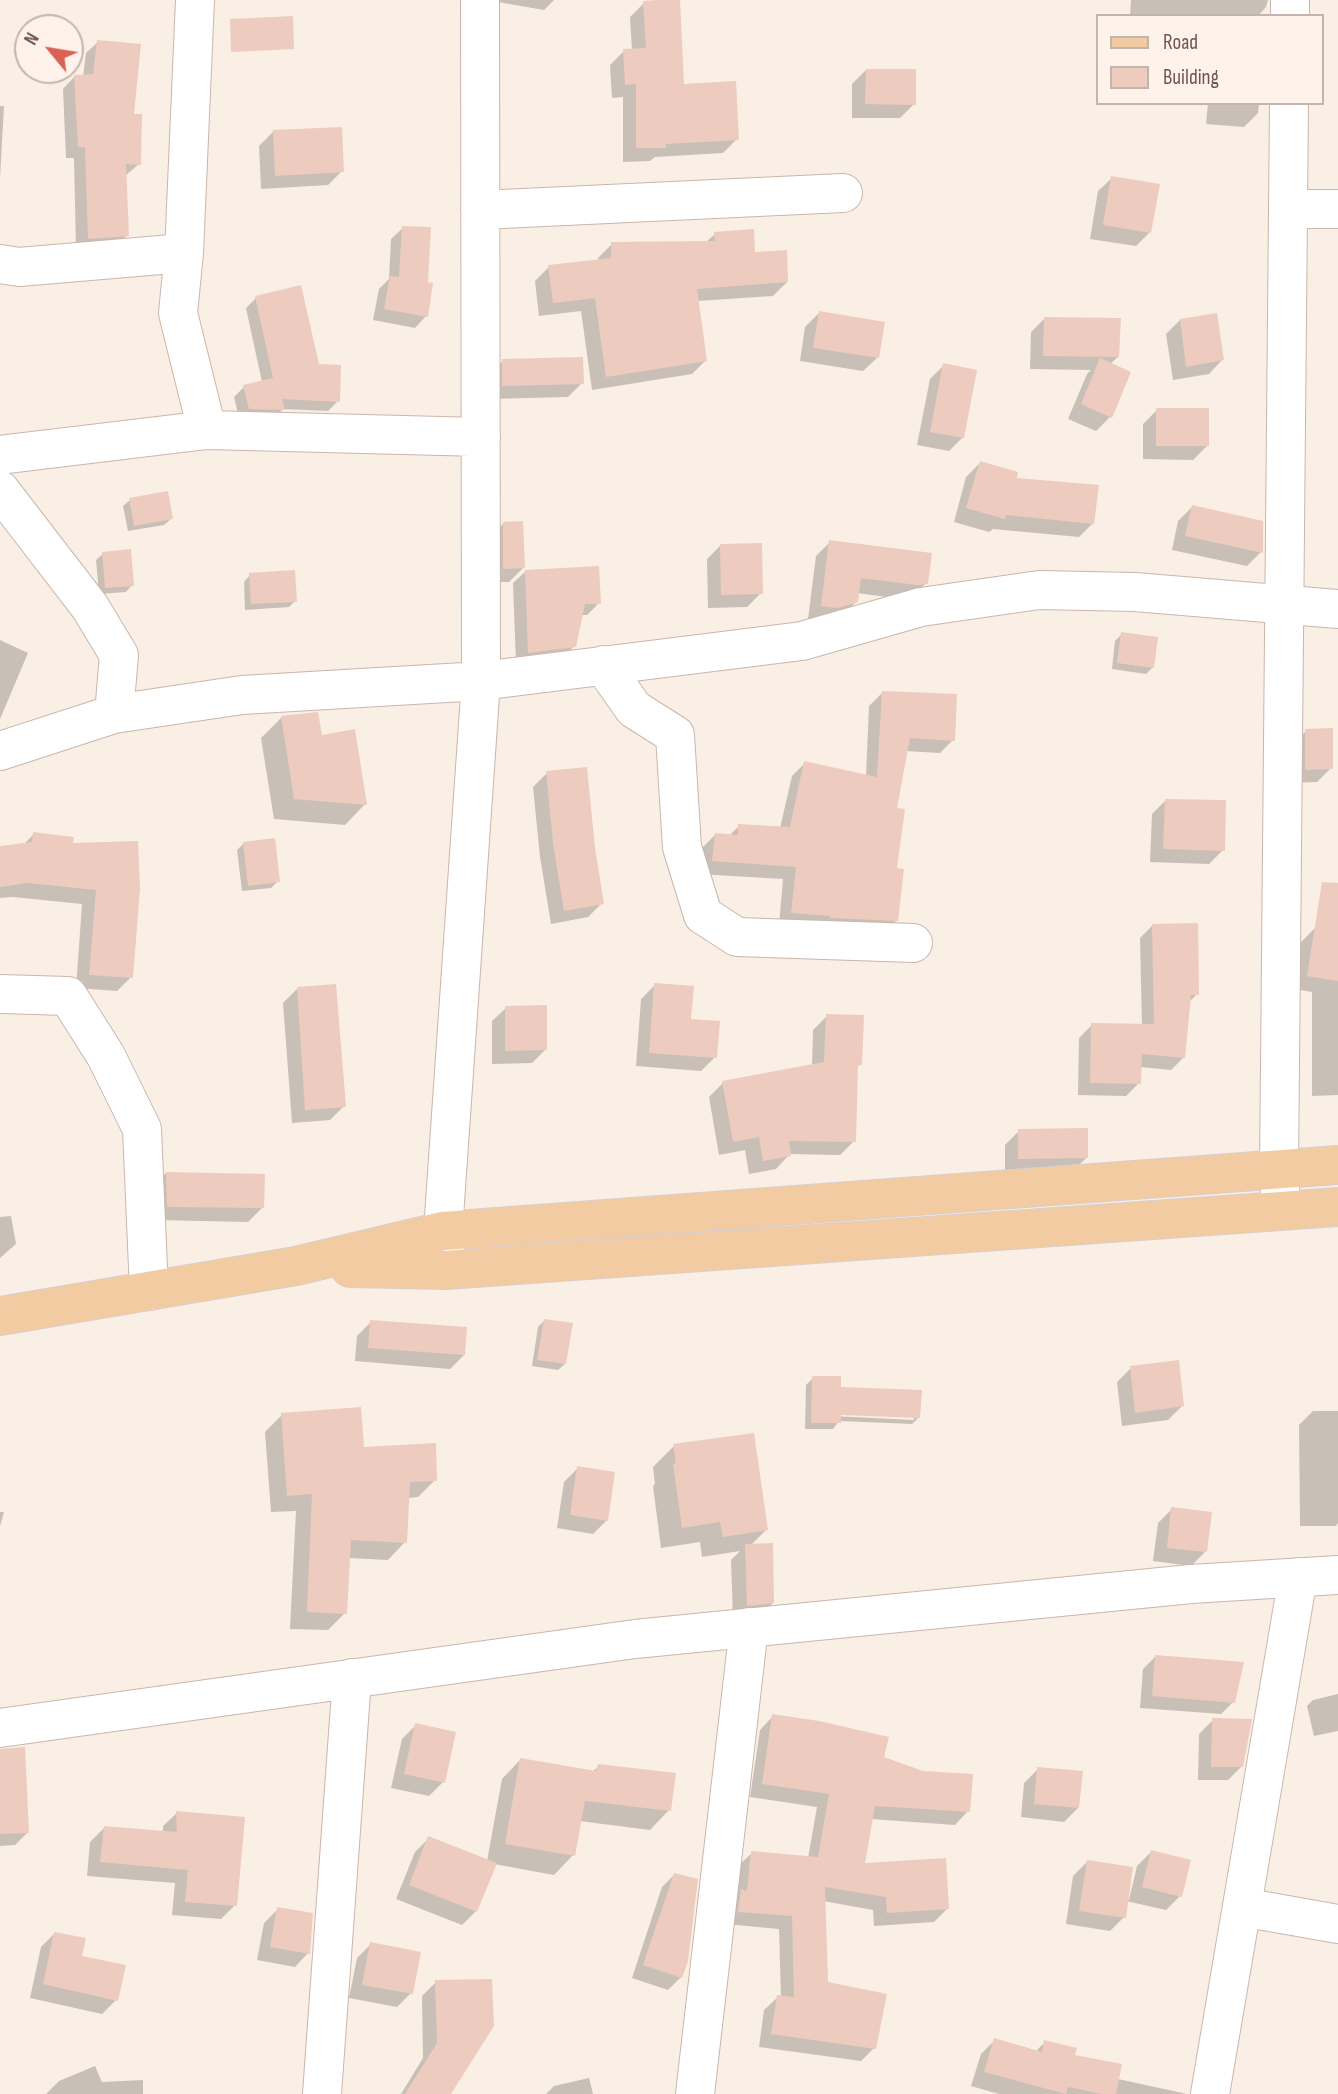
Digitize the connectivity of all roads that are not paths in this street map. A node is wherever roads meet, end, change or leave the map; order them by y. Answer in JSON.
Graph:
{"nodes":[{"id":1,"x":195,"y":0,"type":"edge"},
{"id":2,"x":480,"y":0,"type":"edge"},
{"id":3,"x":1289,"y":105,"type":"edge"},
{"id":4,"x":843,"y":193,"type":"dead end"},
{"id":5,"x":1288,"y":209,"type":"junction"},
{"id":6,"x":1338,"y":209,"type":"edge"},
{"id":7,"x":480,"y":210,"type":"junction"},
{"id":8,"x":184,"y":253,"type":"junction"},
{"id":9,"x":0,"y":264,"type":"edge"},
{"id":10,"x":207,"y":430,"type":"junction"},
{"id":11,"x":481,"y":437,"type":"junction"},
{"id":12,"x":0,"y":455,"type":"edge"},
{"id":13,"x":0,"y":490,"type":"edge"},
{"id":14,"x":1284,"y":604,"type":"junction"},
{"id":15,"x":1338,"y":609,"type":"edge"},
{"id":16,"x":603,"y":665,"type":"junction"},
{"id":17,"x":481,"y":681,"type":"junction"},
{"id":18,"x":114,"y":714,"type":"junction"},
{"id":19,"x":0,"y":751,"type":"edge"},
{"id":20,"x":914,"y":943,"type":"dead end"},
{"id":21,"x":0,"y":994,"type":"edge"},
{"id":22,"x":1338,"y":1165,"type":"edge"},
{"id":23,"x":1279,"y":1169,"type":"junction"},
{"id":24,"x":1338,"y":1207,"type":"edge"},
{"id":25,"x":1281,"y":1211,"type":"junction"},
{"id":26,"x":443,"y":1231,"type":"junction"},
{"id":27,"x":296,"y":1266,"type":"junction"},
{"id":28,"x":446,"y":1270,"type":"junction"},
{"id":29,"x":149,"y":1291,"type":"junction"},
{"id":30,"x":0,"y":1316,"type":"edge"},
{"id":31,"x":1338,"y":1575,"type":"edge"},
{"id":32,"x":1298,"y":1577,"type":"junction"},
{"id":33,"x":749,"y":1627,"type":"junction"},
{"id":34,"x":352,"y":1678,"type":"junction"},
{"id":35,"x":0,"y":1728,"type":"edge"},
{"id":36,"x":1242,"y":1907,"type":"junction"},
{"id":37,"x":1338,"y":1924,"type":"edge"},
{"id":38,"x":322,"y":2094,"type":"edge"},
{"id":39,"x":695,"y":2094,"type":"edge"},
{"id":40,"x":1210,"y":2094,"type":"edge"}],
"edges":[{"from":1,"to":8,"type":"street"},
{"from":2,"to":7,"type":"street"},
{"from":3,"to":5,"type":"street"},
{"from":4,"to":7,"type":"street"},
{"from":5,"to":6,"type":"street"},
{"from":5,"to":14,"type":"street"},
{"from":7,"to":11,"type":"street"},
{"from":8,"to":9,"type":"street"},
{"from":8,"to":10,"type":"street"},
{"from":10,"to":11,"type":"street"},
{"from":10,"to":12,"type":"street"},
{"from":11,"to":17,"type":"street"},
{"from":13,"to":18,"type":"street"},
{"from":14,"to":15,"type":"street"},
{"from":14,"to":16,"type":"street"},
{"from":14,"to":23,"type":"street"},
{"from":16,"to":17,"type":"street"},
{"from":16,"to":20,"type":"street"},
{"from":17,"to":18,"type":"street"},
{"from":17,"to":26,"type":"street"},
{"from":18,"to":19,"type":"street"},
{"from":21,"to":29,"type":"street"},
{"from":22,"to":23,"type":"main road"},
{"from":23,"to":25,"type":"street"},
{"from":23,"to":26,"type":"main road"},
{"from":24,"to":25,"type":"main road"},
{"from":25,"to":28,"type":"main road"},
{"from":26,"to":27,"type":"main road"},
{"from":26,"to":28,"type":"street"},
{"from":27,"to":28,"type":"main road"},
{"from":27,"to":29,"type":"main road"},
{"from":29,"to":30,"type":"main road"},
{"from":31,"to":32,"type":"street"},
{"from":32,"to":33,"type":"street"},
{"from":32,"to":36,"type":"street"},
{"from":33,"to":34,"type":"street"},
{"from":33,"to":39,"type":"street"},
{"from":34,"to":35,"type":"street"},
{"from":34,"to":38,"type":"street"},
{"from":36,"to":37,"type":"street"},
{"from":36,"to":40,"type":"street"}]}
